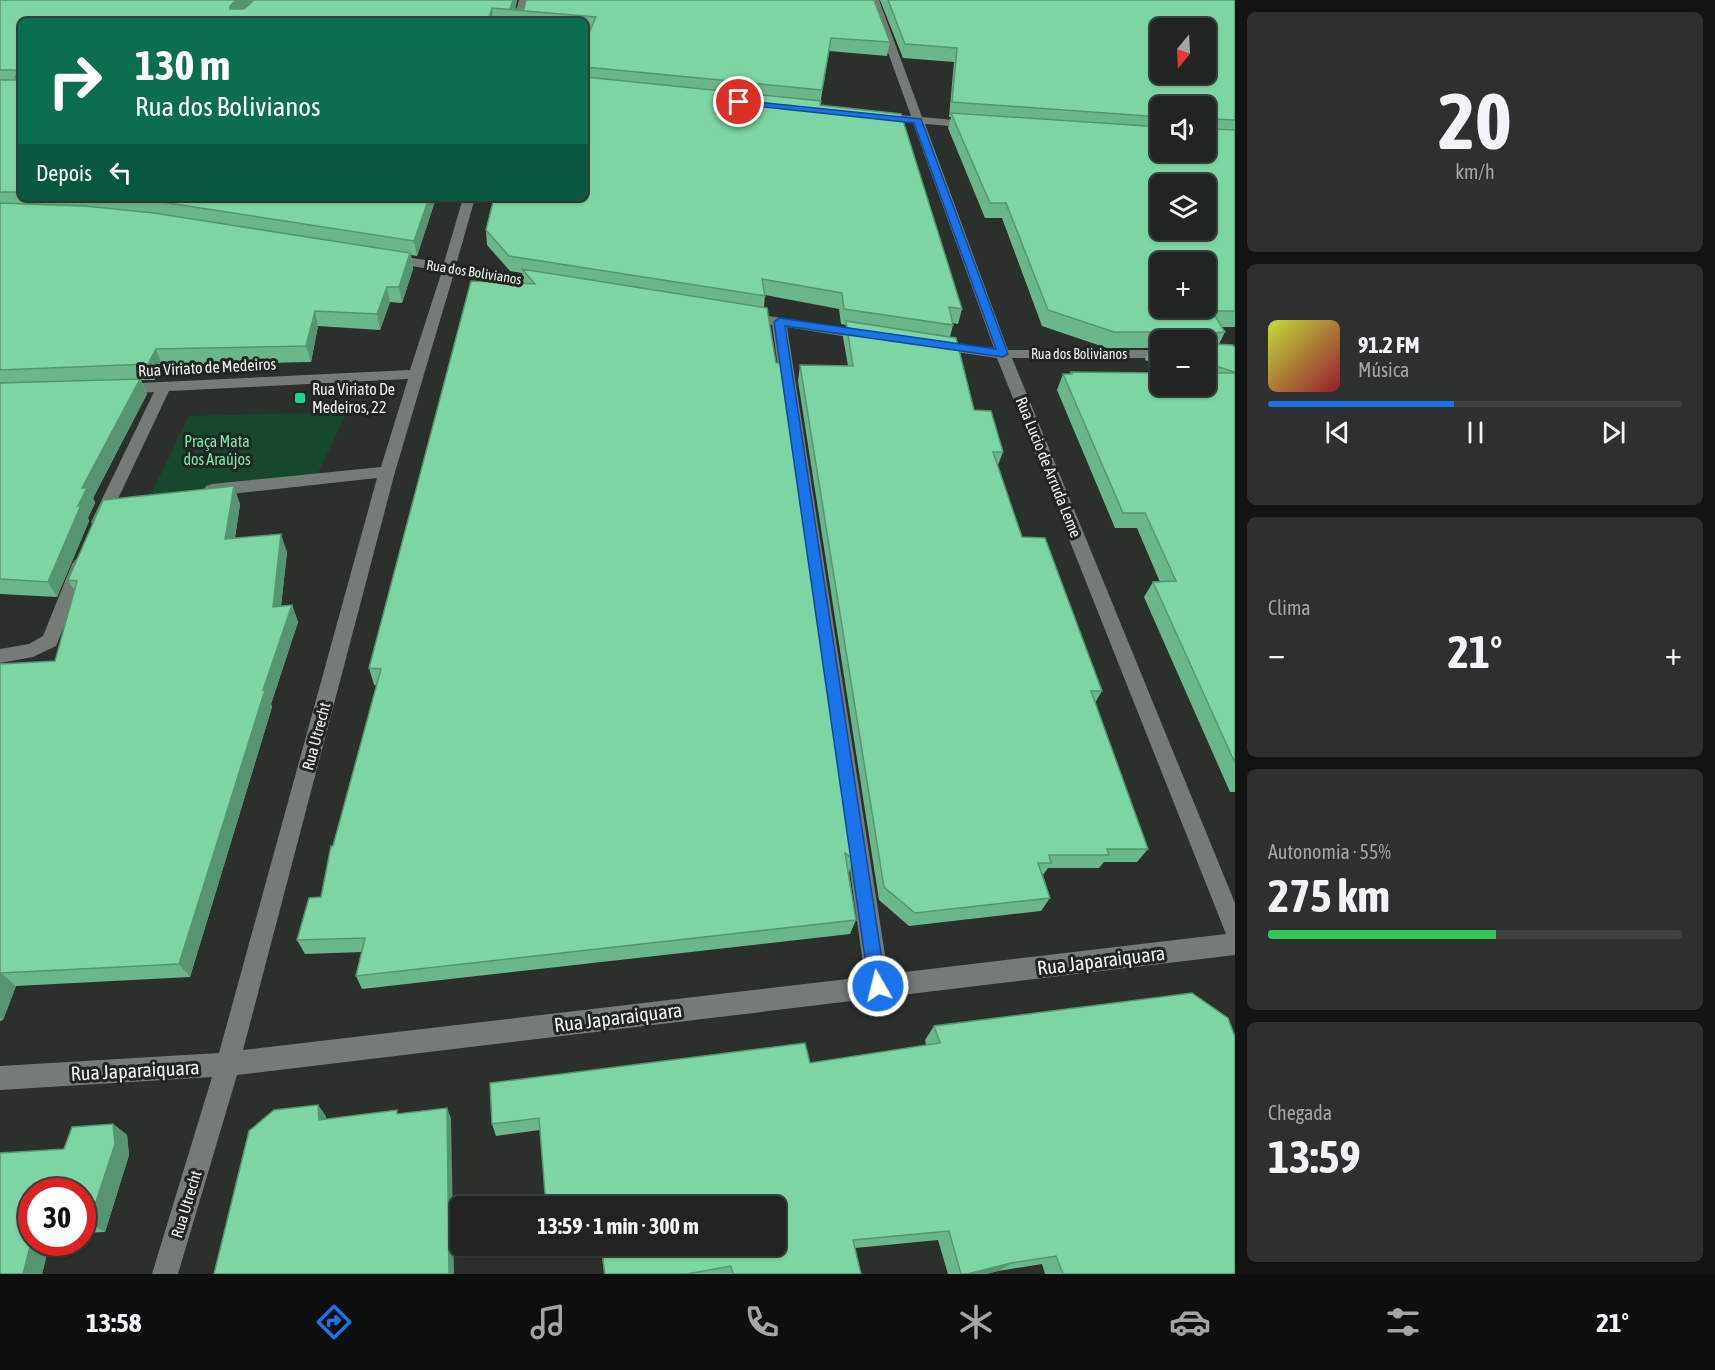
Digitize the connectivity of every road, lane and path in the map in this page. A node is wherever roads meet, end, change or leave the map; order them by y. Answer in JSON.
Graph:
{"nodes":[{"id":1,"x":524,"y":0,"type":"edge"},
{"id":2,"x":874,"y":0,"type":"edge"},
{"id":3,"x":519,"y":18,"type":"edge"},
{"id":4,"x":861,"y":115,"type":"edge"},
{"id":5,"x":918,"y":120,"type":"junction"},
{"id":6,"x":984,"y":126,"type":"edge"},
{"id":7,"x":468,"y":201,"type":"edge"},
{"id":8,"x":370,"y":255,"type":"edge"},
{"id":9,"x":450,"y":268,"type":"junction"},
{"id":10,"x":556,"y":285,"type":"edge"},
{"id":11,"x":732,"y":314,"type":"edge"},
{"id":12,"x":779,"y":322,"type":"junction"},
{"id":13,"x":879,"y":337,"type":"edge"},
{"id":14,"x":925,"y":344,"type":"edge"},
{"id":15,"x":1003,"y":354,"type":"junction"},
{"id":16,"x":1150,"y":354,"type":"edge"},
{"id":17,"x":415,"y":374,"type":"junction"},
{"id":18,"x":164,"y":387,"type":"junction"},
{"id":19,"x":106,"y":389,"type":"edge"},
{"id":20,"x":387,"y":472,"type":"junction"},
{"id":21,"x":201,"y":491,"type":"edge"},
{"id":22,"x":132,"y":499,"type":"edge"},
{"id":23,"x":109,"y":501,"type":"junction"},
{"id":24,"x":0,"y":656,"type":"edge"},
{"id":25,"x":1235,"y":930,"type":"edge"},
{"id":26,"x":1235,"y":944,"type":"edge"},
{"id":27,"x":878,"y":986,"type":"junction"},
{"id":28,"x":228,"y":1064,"type":"junction"},
{"id":29,"x":0,"y":1078,"type":"edge"},
{"id":30,"x":165,"y":1274,"type":"edge"}],
"edges":[{"from":1,"to":3,"type":"street"},
{"from":2,"to":5,"type":"street","name":"Rua Lucio de Arruda Leme"},
{"from":4,"to":5,"type":"street"},
{"from":5,"to":6,"type":"street"},
{"from":5,"to":15,"type":"street","name":"Rua Lucio de Arruda Leme"},
{"from":7,"to":9,"type":"street","name":"Rua Utrecht"},
{"from":8,"to":9,"type":"street","name":"Rua dos Bolivianos"},
{"from":9,"to":10,"type":"street","name":"Rua dos Bolivianos"},
{"from":9,"to":17,"type":"street","name":"Rua Utrecht"},
{"from":11,"to":12,"type":"street"},
{"from":12,"to":13,"type":"street"},
{"from":12,"to":27,"type":"street"},
{"from":14,"to":15,"type":"street","name":"Rua dos Bolivianos"},
{"from":15,"to":16,"type":"street","name":"Rua dos Bolivianos"},
{"from":15,"to":25,"type":"street","name":"Rua Lucio de Arruda Leme"},
{"from":17,"to":18,"type":"street","name":"Rua Viriato de Medeiros"},
{"from":17,"to":20,"type":"street","name":"Rua Utrecht"},
{"from":18,"to":19,"type":"street","name":"Rua Viriato de Medeiros"},
{"from":18,"to":23,"type":"street"},
{"from":20,"to":21,"type":"street"},
{"from":20,"to":28,"type":"street","name":"Rua Utrecht"},
{"from":22,"to":23,"type":"street"},
{"from":23,"to":24,"type":"street"},
{"from":26,"to":27,"type":"street","name":"Rua Japaraiquara"},
{"from":27,"to":28,"type":"street","name":"Rua Japaraiquara"},
{"from":28,"to":29,"type":"street","name":"Rua Japaraiquara"},
{"from":28,"to":30,"type":"street","name":"Rua Utrecht"}]}
